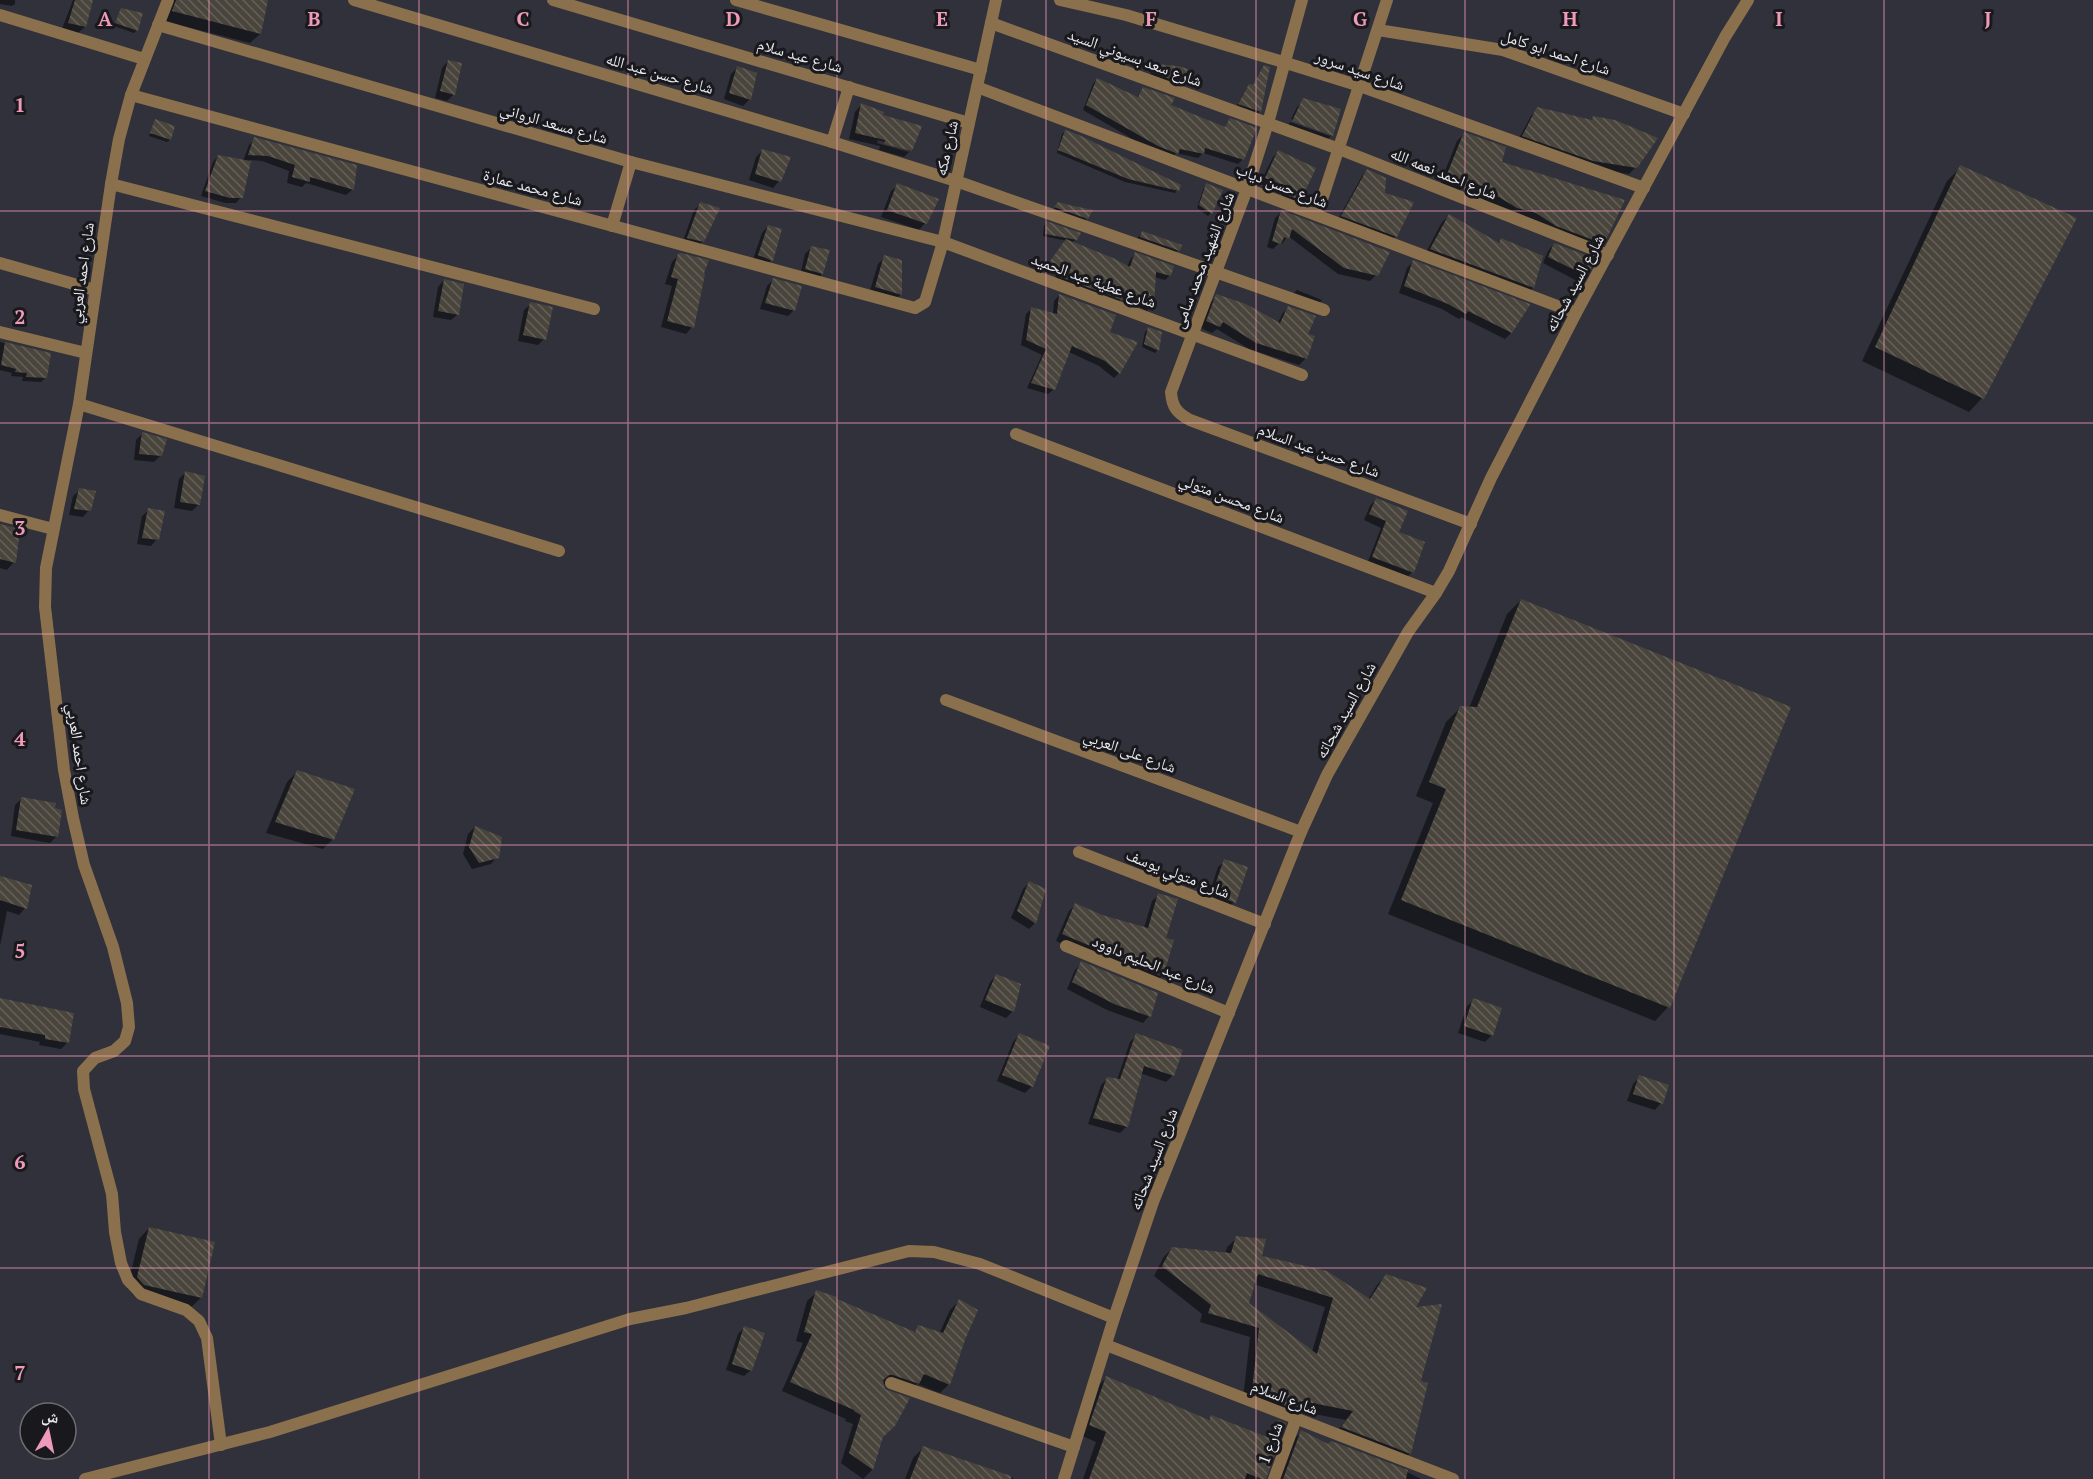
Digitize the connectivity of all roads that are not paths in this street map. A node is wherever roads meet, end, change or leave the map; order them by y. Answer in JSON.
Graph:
{"nodes":[{"id":1,"x":168,"y":0,"type":"edge"},
{"id":2,"x":354,"y":0,"type":"edge"},
{"id":3,"x":553,"y":0,"type":"edge"},
{"id":4,"x":736,"y":0,"type":"edge"},
{"id":5,"x":996,"y":0,"type":"edge"},
{"id":6,"x":1060,"y":0,"type":"edge"},
{"id":7,"x":1302,"y":0,"type":"edge"},
{"id":8,"x":1387,"y":0,"type":"edge"},
{"id":9,"x":1748,"y":0,"type":"edge"},
{"id":10,"x":0,"y":15,"type":"edge"},
{"id":11,"x":991,"y":23,"type":"junction"},
{"id":12,"x":158,"y":25,"type":"junction"},
{"id":13,"x":1378,"y":30,"type":"junction"},
{"id":14,"x":144,"y":59,"type":"junction"},
{"id":15,"x":1283,"y":62,"type":"junction"},
{"id":16,"x":981,"y":70,"type":"junction"},
{"id":17,"x":1360,"y":86,"type":"junction"},
{"id":18,"x":849,"y":87,"type":"junction"},
{"id":19,"x":977,"y":87,"type":"junction"},
{"id":20,"x":131,"y":95,"type":"junction"},
{"id":21,"x":1684,"y":114,"type":"junction"},
{"id":22,"x":969,"y":123,"type":"junction"},
{"id":23,"x":1268,"y":123,"type":"junction"},
{"id":24,"x":832,"y":141,"type":"junction"},
{"id":25,"x":1339,"y":149,"type":"junction"},
{"id":26,"x":631,"y":162,"type":"junction"},
{"id":27,"x":956,"y":182,"type":"junction"},
{"id":28,"x":111,"y":184,"type":"junction"},
{"id":29,"x":1644,"y":188,"type":"junction"},
{"id":30,"x":1247,"y":189,"type":"junction"},
{"id":31,"x":1317,"y":215,"type":"junction"},
{"id":32,"x":612,"y":225,"type":"junction"},
{"id":33,"x":943,"y":242,"type":"junction"},
{"id":34,"x":1608,"y":255,"type":"junction"},
{"id":35,"x":0,"y":263,"type":"edge"},
{"id":36,"x":1217,"y":272,"type":"junction"},
{"id":37,"x":95,"y":290,"type":"junction"},
{"id":38,"x":925,"y":302,"type":"joint"},
{"id":39,"x":594,"y":309,"type":"dead end"},
{"id":40,"x":1324,"y":310,"type":"dead end"},
{"id":41,"x":1576,"y":313,"type":"junction"},
{"id":42,"x":0,"y":332,"type":"edge"},
{"id":43,"x":1192,"y":334,"type":"junction"},
{"id":44,"x":86,"y":353,"type":"junction"},
{"id":45,"x":1302,"y":375,"type":"dead end"},
{"id":46,"x":1171,"y":392,"type":"joint"},
{"id":47,"x":79,"y":404,"type":"junction"},
{"id":48,"x":1016,"y":434,"type":"dead end"},
{"id":49,"x":0,"y":515,"type":"edge"},
{"id":50,"x":1471,"y":524,"type":"junction"},
{"id":51,"x":53,"y":529,"type":"junction"},
{"id":52,"x":559,"y":551,"type":"dead end"},
{"id":53,"x":1436,"y":593,"type":"junction"},
{"id":54,"x":946,"y":700,"type":"dead end"},
{"id":55,"x":1301,"y":832,"type":"junction"},
{"id":56,"x":1079,"y":852,"type":"dead end"},
{"id":57,"x":1265,"y":924,"type":"junction"},
{"id":58,"x":1066,"y":946,"type":"dead end"},
{"id":59,"x":1229,"y":1013,"type":"junction"},
{"id":60,"x":1114,"y":1318,"type":"junction"},
{"id":61,"x":1106,"y":1345,"type":"junction"},
{"id":62,"x":891,"y":1383,"type":"dead end"},
{"id":63,"x":1296,"y":1419,"type":"junction"},
{"id":64,"x":221,"y":1444,"type":"junction"},
{"id":65,"x":1074,"y":1447,"type":"junction"},
{"id":66,"x":1420,"y":1473,"type":"edge"},
{"id":67,"x":85,"y":1479,"type":"edge"},
{"id":68,"x":1064,"y":1479,"type":"edge"},
{"id":69,"x":1274,"y":1479,"type":"edge"},
{"id":70,"x":1453,"y":1479,"type":"edge"}],
"edges":[{"from":1,"to":12,"type":"street","name":"شارع احمد العربي"},
{"from":2,"to":24,"type":"street","name":"شارع حسن عبد الله"},
{"from":3,"to":18,"type":"street","name":"شارع عيد سلام"},
{"from":4,"to":16,"type":"street"},
{"from":5,"to":11,"type":"street","name":"شارع مكه"},
{"from":6,"to":15,"type":"street","name":"شارع سيد سرور"},
{"from":7,"to":15,"type":"street","name":"شارع الشهيد محمد سامى"},
{"from":8,"to":13,"type":"street"},
{"from":9,"to":21,"type":"street","name":"شارع السيد شحاته"},
{"from":10,"to":14,"type":"street"},
{"from":11,"to":16,"type":"street","name":"شارع مكه"},
{"from":11,"to":23,"type":"street","name":"شارع سعد بسيوني السيد"},
{"from":12,"to":14,"type":"street","name":"شارع احمد العربي"},
{"from":12,"to":26,"type":"street","name":"شارع مسعد الرواني"},
{"from":13,"to":17,"type":"street"},
{"from":13,"to":21,"type":"street","name":"شارع احمد ابو كامل"},
{"from":14,"to":20,"type":"street","name":"شارع احمد العربي"},
{"from":15,"to":17,"type":"street","name":"شارع سيد سرور"},
{"from":15,"to":23,"type":"street","name":"شارع الشهيد محمد سامى"},
{"from":16,"to":19,"type":"street","name":"شارع مكه"},
{"from":17,"to":25,"type":"street"},
{"from":17,"to":29,"type":"street","name":"شارع سيد سرور"},
{"from":18,"to":22,"type":"street","name":"شارع عيد سلام"},
{"from":18,"to":24,"type":"street"},
{"from":19,"to":22,"type":"street","name":"شارع مكه"},
{"from":19,"to":30,"type":"street","name":"شارع حسن دياب"},
{"from":20,"to":28,"type":"street","name":"شارع احمد العربي"},
{"from":20,"to":32,"type":"street","name":"شارع محمد عمارة"},
{"from":21,"to":29,"type":"street","name":"شارع السيد شحاته"},
{"from":22,"to":27,"type":"street","name":"شارع مكه"},
{"from":23,"to":25,"type":"street","name":"شارع احمد نعمه الله"},
{"from":23,"to":30,"type":"street","name":"شارع الشهيد محمد سامى"},
{"from":24,"to":27,"type":"street","name":"شارع حسن عبد الله"},
{"from":25,"to":31,"type":"street"},
{"from":25,"to":34,"type":"street","name":"شارع احمد نعمه الله"},
{"from":26,"to":32,"type":"street"},
{"from":26,"to":33,"type":"street","name":"شارع مسعد الرواني"},
{"from":27,"to":33,"type":"street","name":"شارع مكه"},
{"from":27,"to":36,"type":"street","name":"شارع حسن عبد الله"},
{"from":28,"to":37,"type":"street","name":"شارع احمد العربي"},
{"from":28,"to":39,"type":"street"},
{"from":29,"to":34,"type":"street","name":"شارع السيد شحاته"},
{"from":30,"to":31,"type":"street","name":"شارع حسن دياب"},
{"from":30,"to":36,"type":"street","name":"شارع الشهيد محمد سامى"},
{"from":31,"to":41,"type":"street","name":"شارع حسن دياب"},
{"from":32,"to":38,"type":"street","name":"شارع محمد عمارة"},
{"from":33,"to":38,"type":"street","name":"شارع مكه"},
{"from":33,"to":43,"type":"street","name":"شارع عطية عبد الحميد"},
{"from":34,"to":41,"type":"street","name":"شارع السيد شحاته"},
{"from":35,"to":37,"type":"street"},
{"from":36,"to":40,"type":"street","name":"شارع حسن عبد الله"},
{"from":36,"to":43,"type":"street","name":"شارع الشهيد محمد سامى"},
{"from":37,"to":44,"type":"street","name":"شارع احمد العربي"},
{"from":41,"to":50,"type":"street","name":"شارع السيد شحاته"},
{"from":42,"to":44,"type":"street"},
{"from":43,"to":45,"type":"street","name":"شارع عطية عبد الحميد"},
{"from":43,"to":46,"type":"street","name":"شارع الشهيد محمد سامى"},
{"from":44,"to":47,"type":"street","name":"شارع احمد العربي"},
{"from":46,"to":50,"type":"street","name":"شارع حسن عبد السلام"},
{"from":47,"to":51,"type":"street","name":"شارع احمد العربي"},
{"from":47,"to":52,"type":"street"},
{"from":48,"to":53,"type":"street","name":"شارع محسن متولي"},
{"from":49,"to":51,"type":"street"},
{"from":50,"to":53,"type":"street","name":"شارع السيد شحاته"},
{"from":51,"to":64,"type":"street","name":"شارع احمد العربي"},
{"from":53,"to":55,"type":"street","name":"شارع السيد شحاته"},
{"from":54,"to":55,"type":"street","name":"شارع على العربي"},
{"from":55,"to":57,"type":"street","name":"شارع السيد شحاته"},
{"from":56,"to":57,"type":"street","name":"شارع متولي يوسف"},
{"from":57,"to":59,"type":"street","name":"شارع السيد شحاته"},
{"from":58,"to":59,"type":"street","name":"شارع عبد الحليم داوود"},
{"from":59,"to":60,"type":"street","name":"شارع السيد شحاته"},
{"from":60,"to":61,"type":"street","name":"شارع السيد شحاته"},
{"from":60,"to":64,"type":"street"},
{"from":61,"to":63,"type":"street","name":"شارع السلام"},
{"from":61,"to":65,"type":"street","name":"شارع السيد شحاته"},
{"from":62,"to":65,"type":"street"},
{"from":63,"to":66,"type":"street","name":"شارع السلام"},
{"from":63,"to":69,"type":"street","name":"شارع 1"},
{"from":64,"to":67,"type":"street"},
{"from":65,"to":68,"type":"street","name":"شارع السيد شحاته"},
{"from":66,"to":70,"type":"street","name":"شارع السلام"}]}
